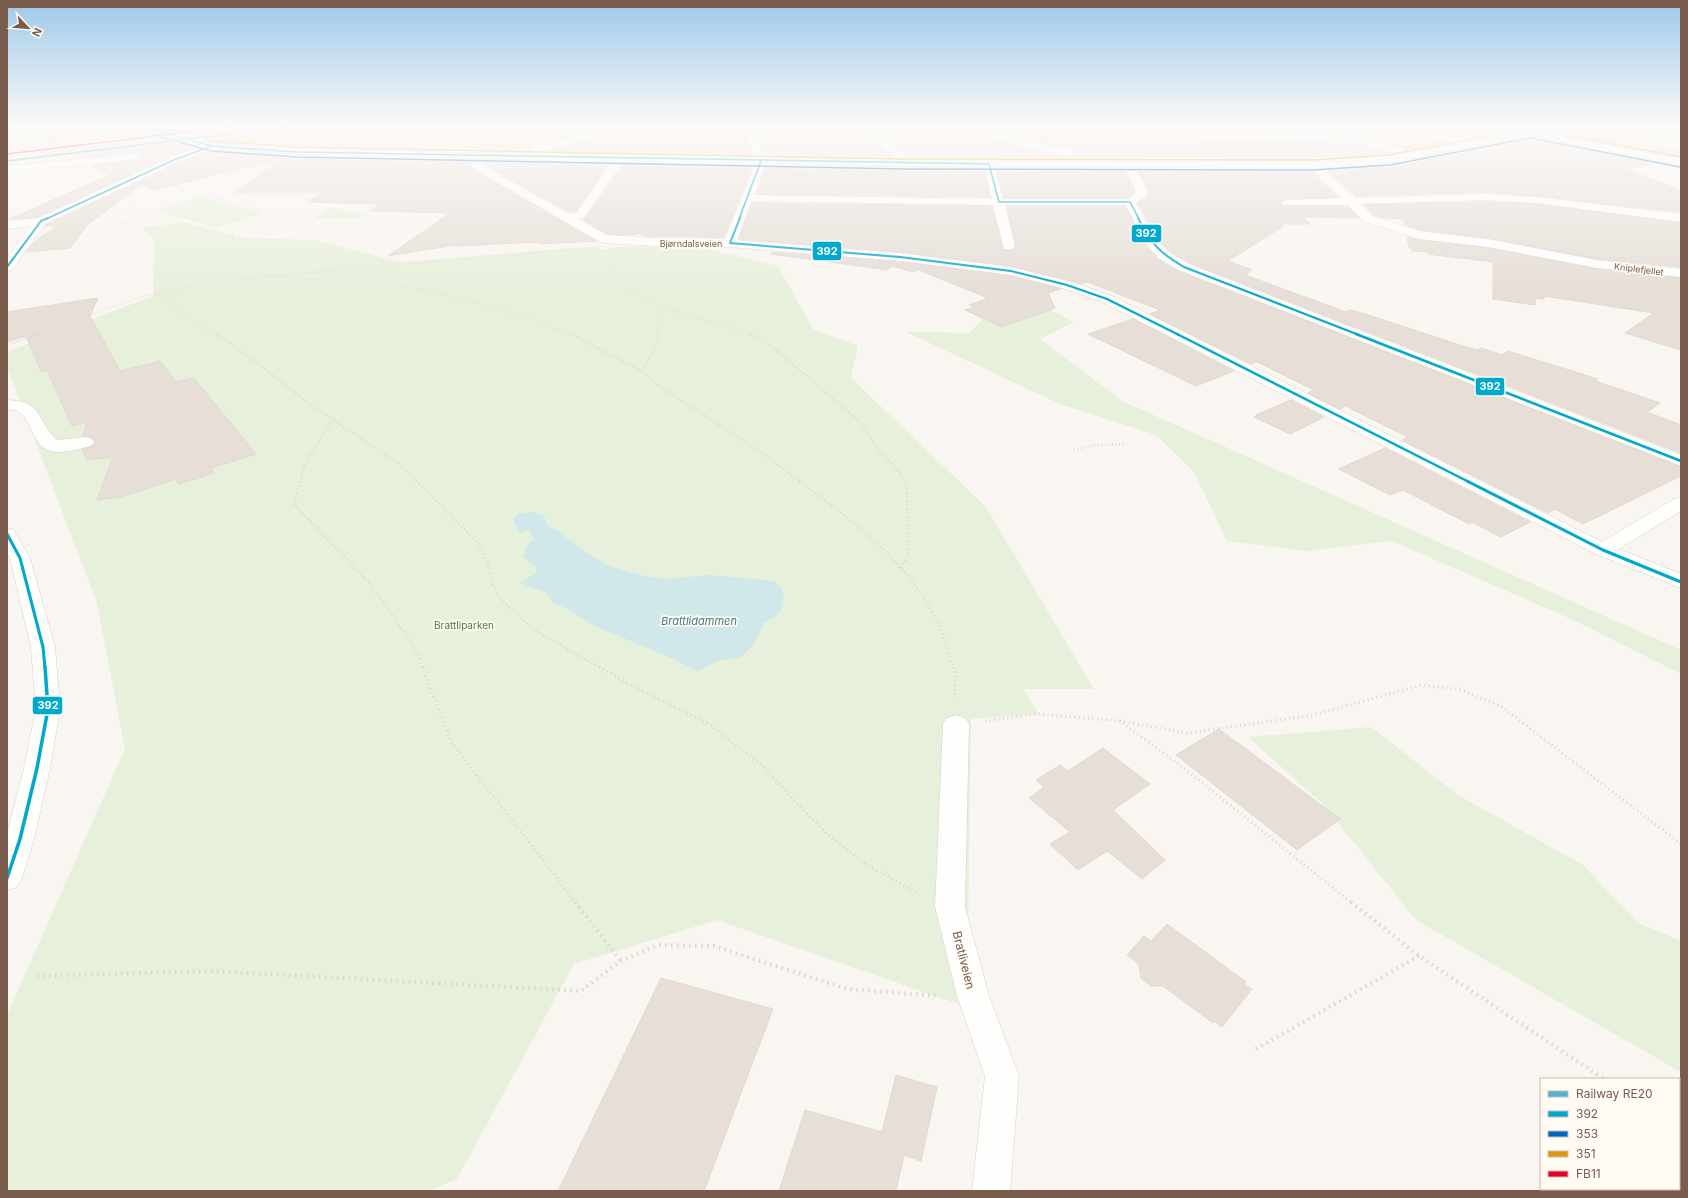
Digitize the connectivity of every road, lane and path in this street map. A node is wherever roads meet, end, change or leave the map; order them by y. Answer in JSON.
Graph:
{"nodes":[{"id":1,"x":126,"y":182,"type":"edge"},
{"id":2,"x":277,"y":182,"type":"edge"},
{"id":3,"x":504,"y":182,"type":"edge"},
{"id":4,"x":604,"y":182,"type":"edge"},
{"id":5,"x":753,"y":182,"type":"edge"},
{"id":6,"x":994,"y":182,"type":"edge"},
{"id":7,"x":1137,"y":182,"type":"edge"},
{"id":8,"x":1331,"y":182,"type":"edge"},
{"id":9,"x":154,"y":192,"type":"dead end"},
{"id":10,"x":747,"y":198,"type":"junction"},
{"id":11,"x":220,"y":200,"type":"junction"},
{"id":12,"x":1352,"y":201,"type":"junction"},
{"id":13,"x":999,"y":202,"type":"junction"},
{"id":14,"x":1130,"y":202,"type":"junction"},
{"id":15,"x":1286,"y":203,"type":"dead end"},
{"id":16,"x":138,"y":205,"type":"dead end"},
{"id":17,"x":568,"y":218,"type":"junction"},
{"id":18,"x":1681,"y":218,"type":"edge"},
{"id":19,"x":42,"y":221,"type":"junction"},
{"id":20,"x":118,"y":224,"type":"dead end"},
{"id":21,"x":7,"y":225,"type":"edge"},
{"id":22,"x":232,"y":240,"type":"dead end"},
{"id":23,"x":609,"y":242,"type":"junction"},
{"id":24,"x":730,"y":243,"type":"junction"},
{"id":25,"x":1009,"y":246,"type":"dead end"},
{"id":26,"x":7,"y":268,"type":"edge"},
{"id":27,"x":1681,"y":273,"type":"edge"},
{"id":28,"x":269,"y":276,"type":"junction"},
{"id":29,"x":156,"y":293,"type":"junction"},
{"id":30,"x":658,"y":306,"type":"junction"},
{"id":31,"x":7,"y":345,"type":"edge"},
{"id":32,"x":642,"y":370,"type":"junction"},
{"id":33,"x":7,"y":406,"type":"edge"},
{"id":34,"x":333,"y":420,"type":"junction"},
{"id":35,"x":85,"y":442,"type":"dead end"},
{"id":36,"x":1124,"y":444,"type":"dead end"},
{"id":37,"x":1074,"y":450,"type":"dead end"},
{"id":38,"x":1681,"y":461,"type":"edge"},
{"id":39,"x":1681,"y":503,"type":"edge"},
{"id":40,"x":7,"y":534,"type":"edge"},
{"id":41,"x":1603,"y":550,"type":"junction"},
{"id":42,"x":901,"y":568,"type":"junction"},
{"id":43,"x":1681,"y":582,"type":"edge"},
{"id":44,"x":1120,"y":721,"type":"junction"},
{"id":45,"x":956,"y":724,"type":"junction"},
{"id":46,"x":1681,"y":844,"type":"edge"},
{"id":47,"x":7,"y":878,"type":"edge"},
{"id":48,"x":950,"y":907,"type":"junction"},
{"id":49,"x":1419,"y":956,"type":"junction"},
{"id":50,"x":621,"y":961,"type":"junction"},
{"id":51,"x":38,"y":976,"type":"dead end"},
{"id":52,"x":973,"y":996,"type":"junction"},
{"id":53,"x":1256,"y":1049,"type":"dead end"},
{"id":54,"x":1602,"y":1078,"type":"edge"},
{"id":55,"x":991,"y":1191,"type":"edge"}],
"edges":[{"from":1,"to":19,"type":"street"},
{"from":2,"to":11,"type":"path"},
{"from":3,"to":17,"type":"street","name":"Bjørndalsveien"},
{"from":4,"to":17,"type":"street"},
{"from":5,"to":10,"type":"street"},
{"from":6,"to":13,"type":"street"},
{"from":7,"to":14,"type":"street"},
{"from":8,"to":12,"type":"street","name":"Kniplefjellet"},
{"from":9,"to":11,"type":"path"},
{"from":10,"to":13,"type":"street"},
{"from":10,"to":24,"type":"street"},
{"from":11,"to":22,"type":"path"},
{"from":12,"to":15,"type":"street"},
{"from":12,"to":18,"type":"street"},
{"from":12,"to":27,"type":"street","name":"Kniplefjellet"},
{"from":13,"to":14,"type":"street"},
{"from":13,"to":25,"type":"street"},
{"from":14,"to":38,"type":"street"},
{"from":16,"to":20,"type":"path"},
{"from":17,"to":23,"type":"street","name":"Bjørndalsveien"},
{"from":19,"to":21,"type":"street"},
{"from":19,"to":26,"type":"street"},
{"from":23,"to":24,"type":"street","name":"Bjørndalsveien"},
{"from":23,"to":28,"type":"path"},
{"from":23,"to":30,"type":"path"},
{"from":24,"to":41,"type":"street","name":"Bjørndalsveien"},
{"from":28,"to":29,"type":"path"},
{"from":28,"to":32,"type":"path"},
{"from":29,"to":31,"type":"path"},
{"from":29,"to":34,"type":"path"},
{"from":30,"to":32,"type":"path"},
{"from":30,"to":42,"type":"path"},
{"from":32,"to":42,"type":"path"},
{"from":33,"to":35,"type":"street"},
{"from":34,"to":48,"type":"path"},
{"from":34,"to":50,"type":"path"},
{"from":36,"to":37,"type":"path"},
{"from":39,"to":41,"type":"street"},
{"from":40,"to":47,"type":"street"},
{"from":41,"to":43,"type":"street","name":"Bjørndalsveien"},
{"from":42,"to":45,"type":"path"},
{"from":44,"to":45,"type":"path"},
{"from":44,"to":46,"type":"path"},
{"from":44,"to":49,"type":"path"},
{"from":45,"to":48,"type":"street","name":"Bratliveien"},
{"from":48,"to":52,"type":"street","name":"Bratliveien"},
{"from":49,"to":53,"type":"path"},
{"from":49,"to":54,"type":"path"},
{"from":50,"to":51,"type":"path"},
{"from":50,"to":52,"type":"path"},
{"from":52,"to":55,"type":"street","name":"Bratliveien"}]}
